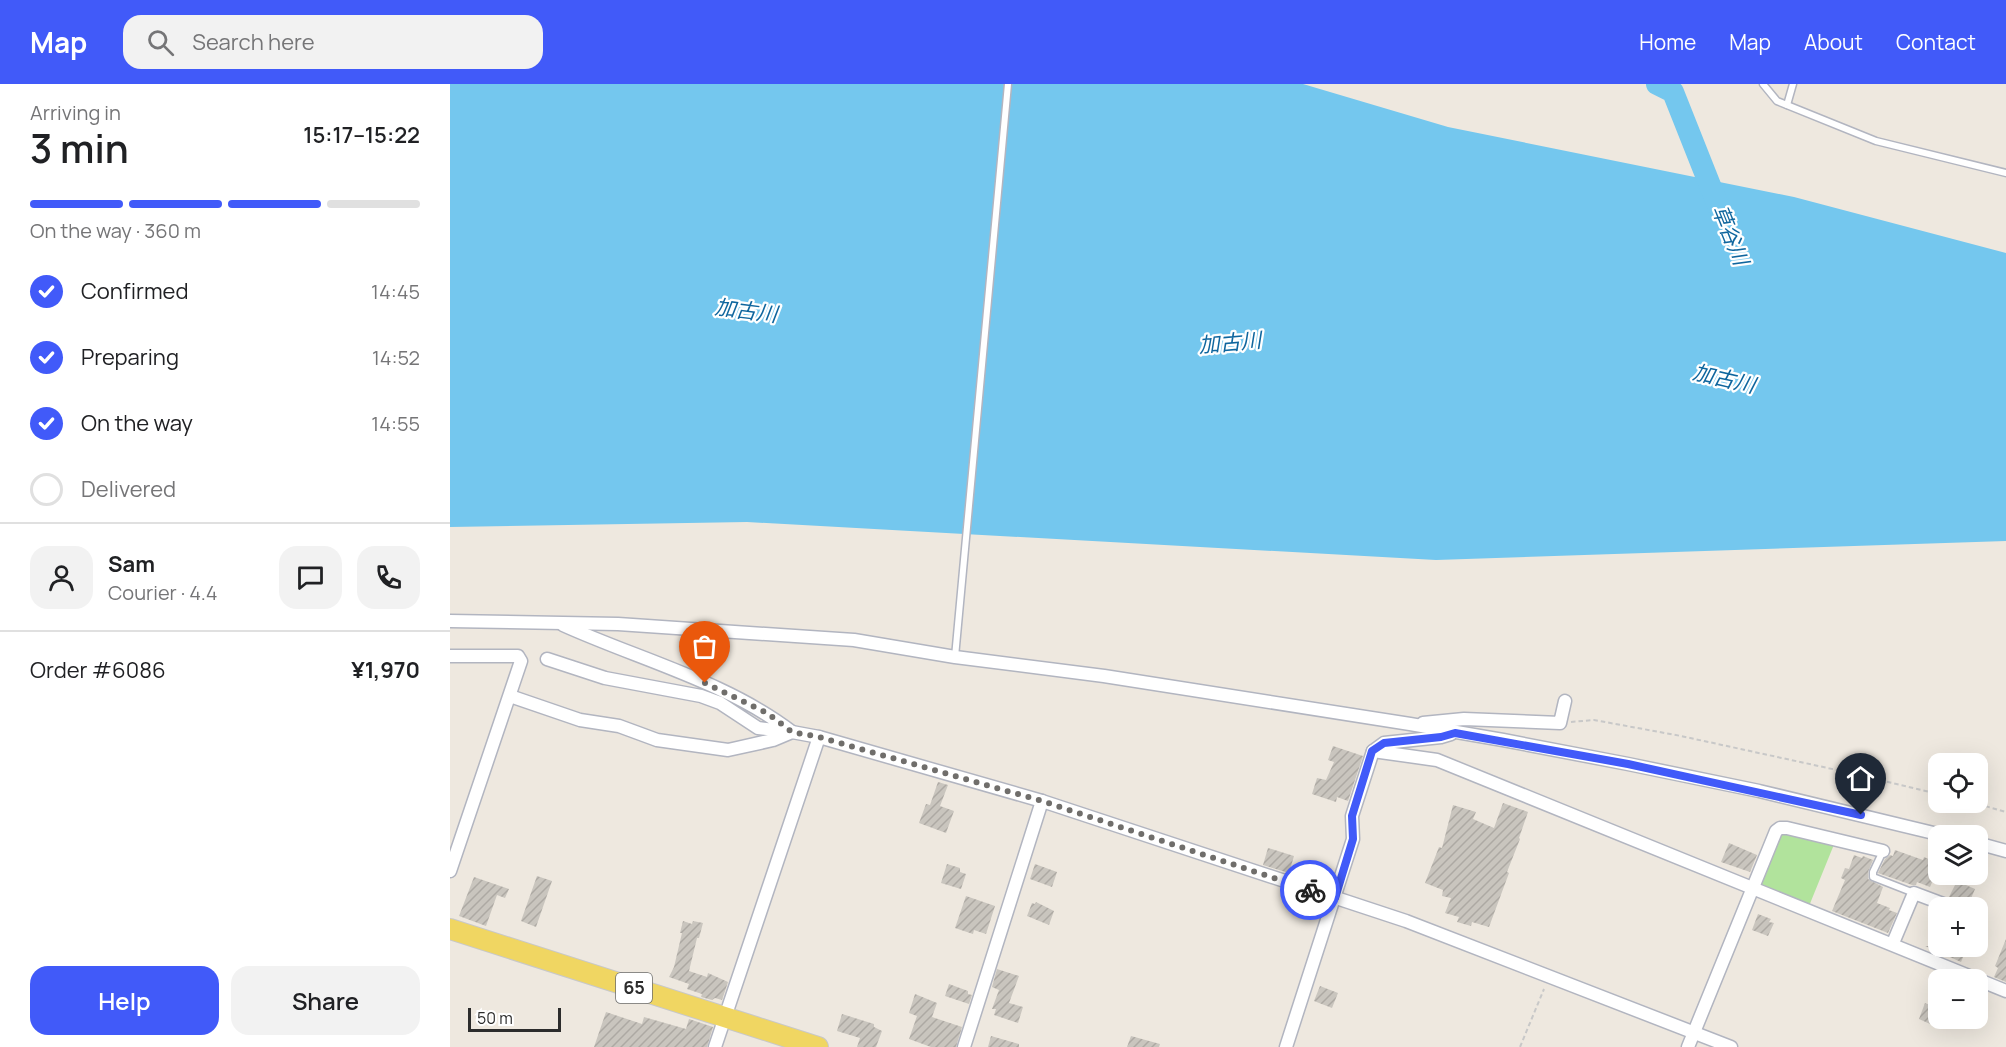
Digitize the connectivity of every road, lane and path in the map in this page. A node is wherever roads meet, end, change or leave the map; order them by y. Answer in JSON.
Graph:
{"nodes":[{"id":1,"x":1008,"y":84,"type":"edge"},
{"id":2,"x":1763,"y":84,"type":"edge"},
{"id":3,"x":1793,"y":84,"type":"edge"},
{"id":4,"x":1787,"y":105,"type":"junction"},
{"id":5,"x":2006,"y":173,"type":"edge"},
{"id":6,"x":450,"y":621,"type":"edge"},
{"id":7,"x":556,"y":622,"type":"junction"},
{"id":8,"x":450,"y":656,"type":"edge"},
{"id":9,"x":955,"y":657,"type":"junction"},
{"id":10,"x":547,"y":659,"type":"dead end"},
{"id":11,"x":510,"y":696,"type":"junction"},
{"id":12,"x":1565,"y":701,"type":"dead end"},
{"id":13,"x":1560,"y":723,"type":"junction"},
{"id":14,"x":1410,"y":724,"type":"junction"},
{"id":15,"x":792,"y":732,"type":"junction"},
{"id":16,"x":1455,"y":733,"type":"junction"},
{"id":17,"x":819,"y":737,"type":"junction"},
{"id":18,"x":1372,"y":751,"type":"junction"},
{"id":19,"x":1928,"y":792,"type":"edge"},
{"id":20,"x":1042,"y":801,"type":"junction"},
{"id":21,"x":1988,"y":807,"type":"edge"},
{"id":22,"x":2006,"y":812,"type":"edge"},
{"id":23,"x":1928,"y":832,"type":"edge"},
{"id":24,"x":1988,"y":846,"type":"edge"},
{"id":25,"x":1883,"y":851,"type":"joint"},
{"id":26,"x":2006,"y":851,"type":"edge"},
{"id":27,"x":450,"y":871,"type":"edge"},
{"id":28,"x":1751,"y":888,"type":"junction"},
{"id":29,"x":1914,"y":892,"type":"junction"},
{"id":30,"x":1335,"y":898,"type":"junction"},
{"id":31,"x":1928,"y":898,"type":"edge"},
{"id":32,"x":450,"y":929,"type":"edge"},
{"id":33,"x":1893,"y":944,"type":"junction"},
{"id":34,"x":1549,"y":976,"type":"junction"},
{"id":35,"x":2006,"y":990,"type":"edge"},
{"id":36,"x":725,"y":1017,"type":"junction"},
{"id":37,"x":1694,"y":1032,"type":"junction"},
{"id":38,"x":1289,"y":1046,"type":"edge"},
{"id":39,"x":715,"y":1047,"type":"edge"},
{"id":40,"x":818,"y":1047,"type":"edge"},
{"id":41,"x":964,"y":1047,"type":"edge"},
{"id":42,"x":1520,"y":1047,"type":"edge"},
{"id":43,"x":1688,"y":1047,"type":"edge"},
{"id":44,"x":1731,"y":1047,"type":"edge"}],
"edges":[{"from":1,"to":9,"type":"lane"},
{"from":2,"to":4,"type":"lane"},
{"from":3,"to":4,"type":"lane"},
{"from":4,"to":5,"type":"lane"},
{"from":6,"to":7,"type":"street"},
{"from":7,"to":9,"type":"street"},
{"from":7,"to":15,"type":"street"},
{"from":8,"to":11,"type":"street"},
{"from":9,"to":14,"type":"street"},
{"from":10,"to":15,"type":"street"},
{"from":11,"to":15,"type":"street"},
{"from":11,"to":27,"type":"street"},
{"from":12,"to":13,"type":"street"},
{"from":13,"to":14,"type":"street"},
{"from":13,"to":19,"type":"path"},
{"from":14,"to":16,"type":"street"},
{"from":15,"to":17,"type":"street"},
{"from":16,"to":18,"type":"street"},
{"from":16,"to":23,"type":"street"},
{"from":17,"to":20,"type":"street"},
{"from":17,"to":36,"type":"street"},
{"from":18,"to":28,"type":"street"},
{"from":18,"to":30,"type":"street"},
{"from":20,"to":30,"type":"street"},
{"from":20,"to":41,"type":"street"},
{"from":21,"to":22,"type":"path"},
{"from":24,"to":26,"type":"street"},
{"from":25,"to":28,"type":"street"},
{"from":25,"to":29,"type":"lane"},
{"from":28,"to":33,"type":"street"},
{"from":28,"to":37,"type":"street"},
{"from":29,"to":31,"type":"street"},
{"from":29,"to":33,"type":"street"},
{"from":30,"to":34,"type":"street"},
{"from":30,"to":38,"type":"street"},
{"from":32,"to":36,"type":"main road","number":"65"},
{"from":33,"to":35,"type":"street"},
{"from":34,"to":37,"type":"street"},
{"from":34,"to":42,"type":"path"},
{"from":36,"to":39,"type":"street"},
{"from":36,"to":40,"type":"main road","number":"65"},
{"from":37,"to":43,"type":"street"},
{"from":37,"to":44,"type":"street"}]}
